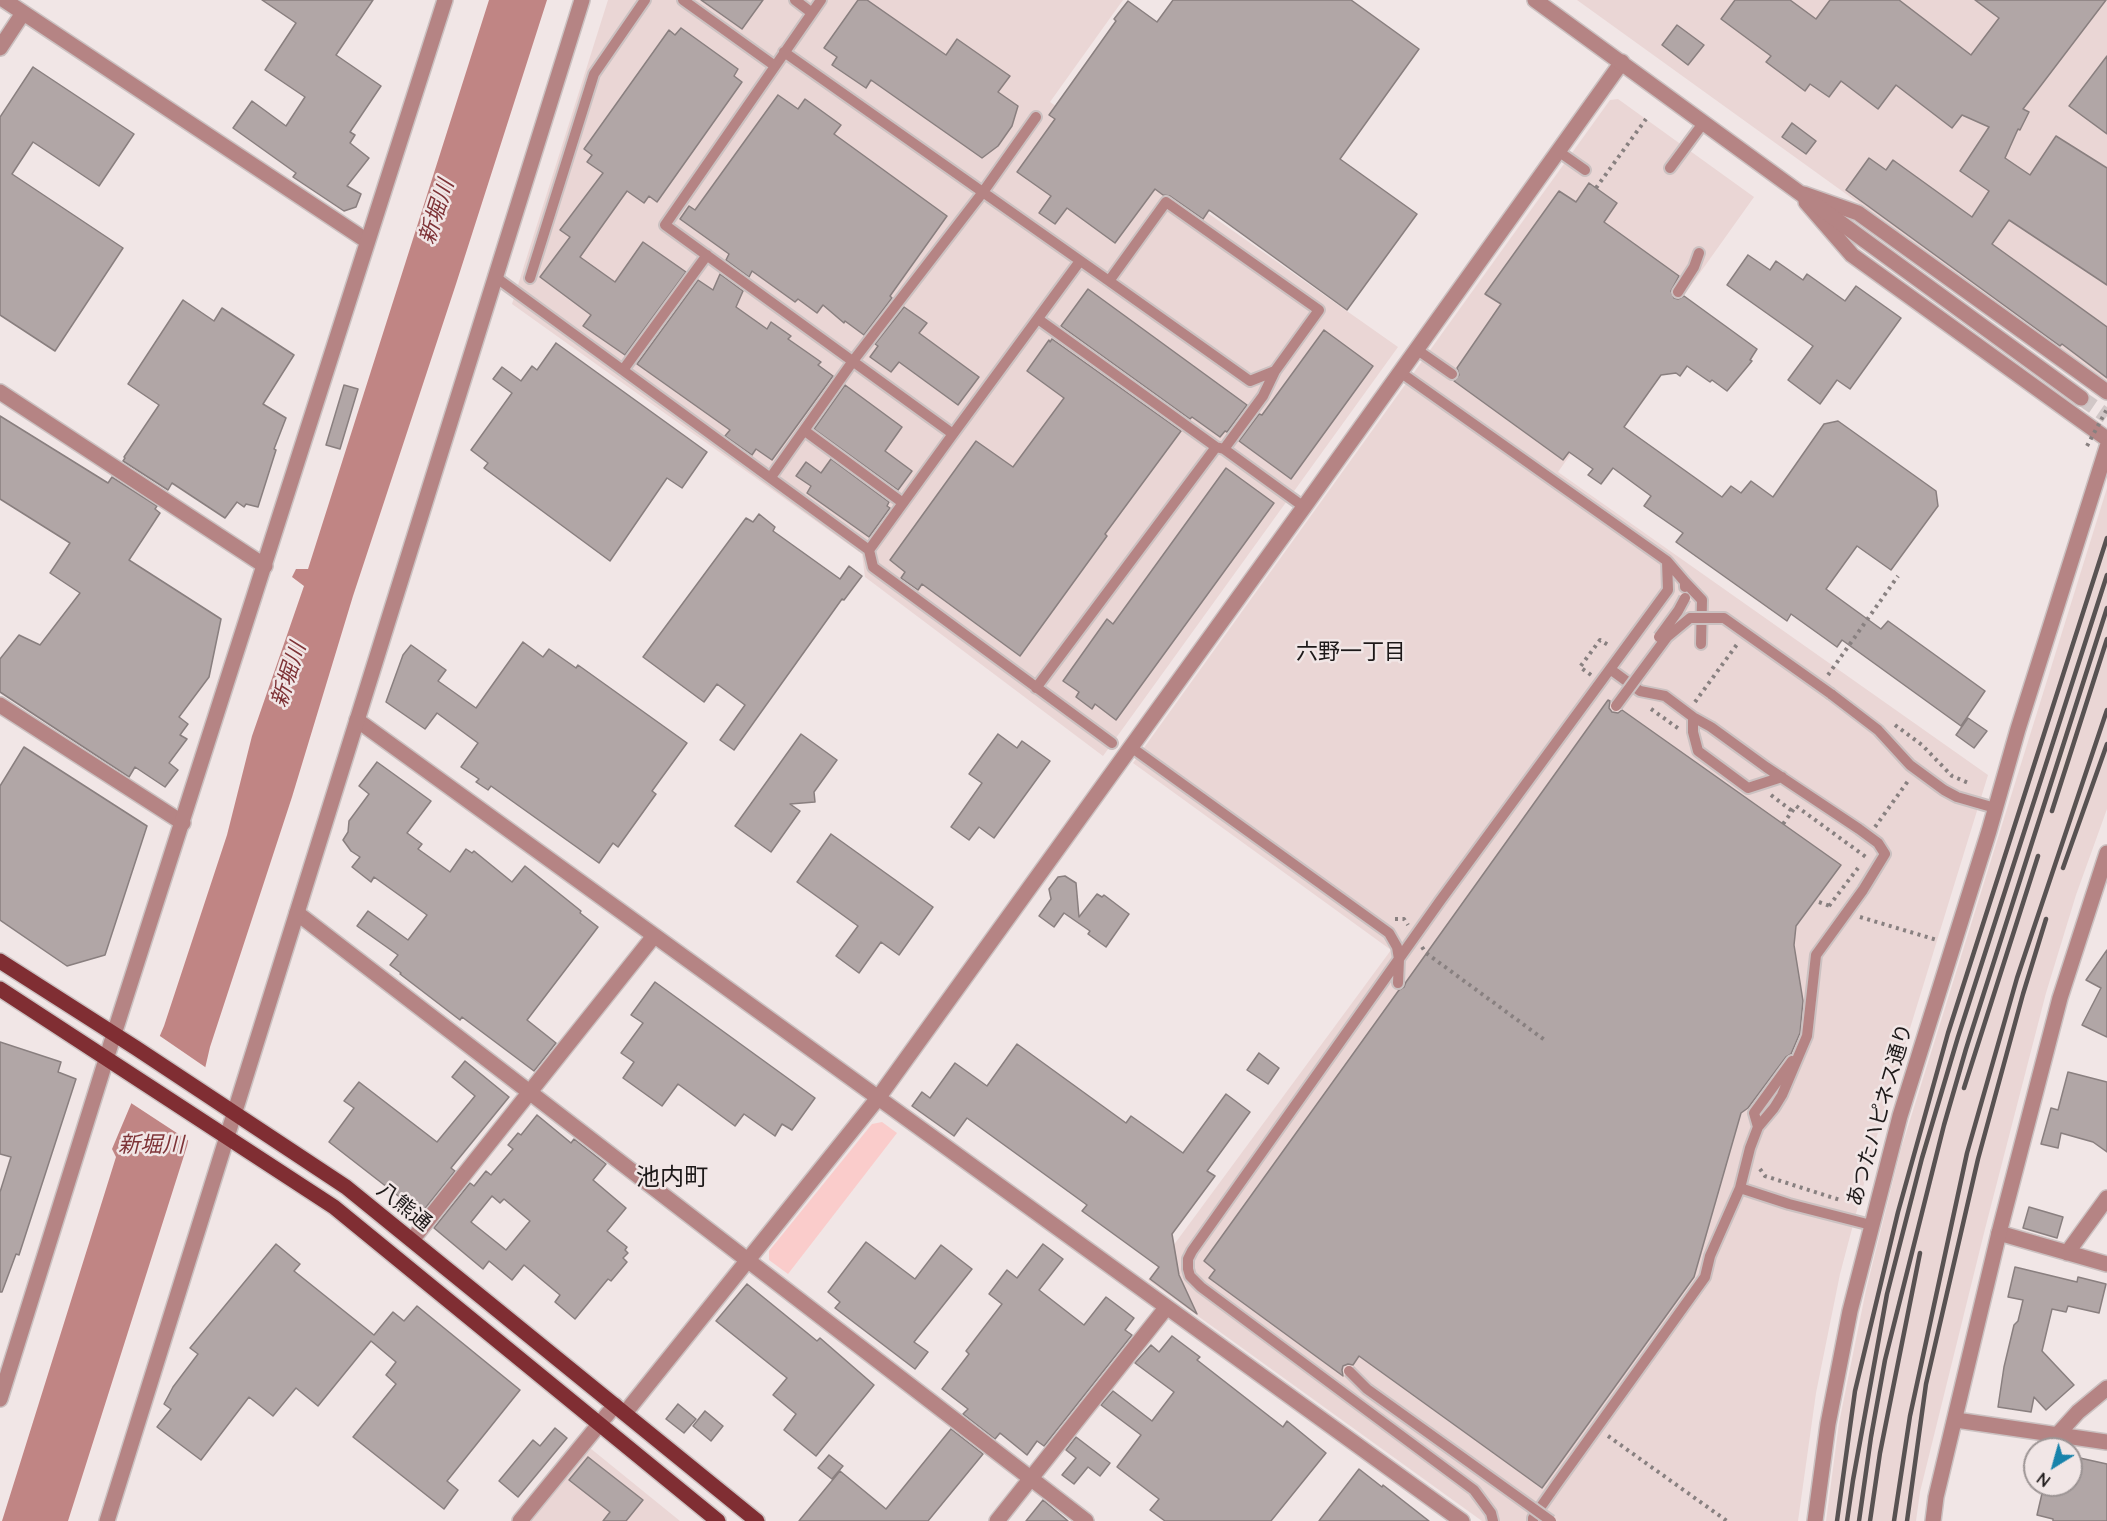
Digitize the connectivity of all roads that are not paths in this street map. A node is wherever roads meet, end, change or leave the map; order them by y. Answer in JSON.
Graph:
{"nodes":[{"id":1,"x":4,"y":0,"type":"edge"},
{"id":2,"x":445,"y":0,"type":"edge"},
{"id":3,"x":582,"y":0,"type":"edge"},
{"id":4,"x":645,"y":0,"type":"edge"},
{"id":5,"x":683,"y":0,"type":"edge"},
{"id":6,"x":795,"y":0,"type":"edge"},
{"id":7,"x":821,"y":0,"type":"edge"},
{"id":8,"x":1535,"y":0,"type":"edge"},
{"id":9,"x":22,"y":13,"type":"junction"},
{"id":10,"x":812,"y":13,"type":"junction"},
{"id":11,"x":0,"y":48,"type":"edge"},
{"id":12,"x":784,"y":52,"type":"junction"},
{"id":13,"x":1622,"y":62,"type":"junction"},
{"id":14,"x":775,"y":66,"type":"junction"},
{"id":15,"x":1036,"y":117,"type":"dead end"},
{"id":16,"x":1704,"y":122,"type":"junction"},
{"id":17,"x":1558,"y":151,"type":"junction"},
{"id":18,"x":1670,"y":168,"type":"dead end"},
{"id":19,"x":1585,"y":170,"type":"dead end"},
{"id":20,"x":1796,"y":190,"type":"junction"},
{"id":21,"x":983,"y":192,"type":"junction"},
{"id":22,"x":368,"y":241,"type":"junction"},
{"id":23,"x":1699,"y":253,"type":"dead end"},
{"id":24,"x":707,"y":255,"type":"junction"},
{"id":25,"x":1080,"y":261,"type":"junction"},
{"id":26,"x":494,"y":276,"type":"junction"},
{"id":27,"x":530,"y":279,"type":"dead end"},
{"id":28,"x":1109,"y":281,"type":"junction"},
{"id":29,"x":1678,"y":292,"type":"dead end"},
{"id":30,"x":1038,"y":319,"type":"junction"},
{"id":31,"x":1416,"y":350,"type":"junction"},
{"id":32,"x":853,"y":361,"type":"junction"},
{"id":33,"x":623,"y":370,"type":"junction"},
{"id":34,"x":1275,"y":372,"type":"junction"},
{"id":35,"x":1400,"y":372,"type":"junction"},
{"id":36,"x":1452,"y":375,"type":"dead end"},
{"id":37,"x":0,"y":392,"type":"edge"},
{"id":38,"x":2107,"y":392,"type":"edge"},
{"id":39,"x":2082,"y":398,"type":"tunnel mouth"},
{"id":40,"x":805,"y":431,"type":"junction"},
{"id":41,"x":953,"y":434,"type":"junction"},
{"id":42,"x":2107,"y":439,"type":"edge"},
{"id":43,"x":2107,"y":447,"type":"edge"},
{"id":44,"x":1220,"y":448,"type":"junction"},
{"id":45,"x":771,"y":477,"type":"junction"},
{"id":46,"x":903,"y":503,"type":"junction"},
{"id":47,"x":1304,"y":507,"type":"junction"},
{"id":48,"x":869,"y":549,"type":"junction"},
{"id":49,"x":1666,"y":561,"type":"junction"},
{"id":50,"x":265,"y":566,"type":"junction"},
{"id":51,"x":1685,"y":582,"type":"junction"},
{"id":52,"x":1701,"y":644,"type":"dead end"},
{"id":53,"x":1610,"y":669,"type":"junction"},
{"id":54,"x":1036,"y":688,"type":"junction"},
{"id":55,"x":0,"y":705,"type":"edge"},
{"id":56,"x":1693,"y":717,"type":"junction"},
{"id":57,"x":357,"y":720,"type":"junction"},
{"id":58,"x":1112,"y":743,"type":"dead end"},
{"id":59,"x":1131,"y":747,"type":"junction"},
{"id":60,"x":1782,"y":777,"type":"junction"},
{"id":61,"x":1995,"y":808,"type":"junction"},
{"id":62,"x":183,"y":823,"type":"junction"},
{"id":63,"x":2107,"y":853,"type":"edge"},
{"id":64,"x":2103,"y":877,"type":"edge"},
{"id":65,"x":297,"y":913,"type":"junction"},
{"id":66,"x":654,"y":936,"type":"junction"},
{"id":67,"x":1399,"y":959,"type":"junction"},
{"id":68,"x":0,"y":961,"type":"edge"},
{"id":69,"x":1398,"y":983,"type":"dead end"},
{"id":70,"x":0,"y":989,"type":"edge"},
{"id":71,"x":114,"y":1034,"type":"junction"},
{"id":72,"x":107,"y":1058,"type":"junction"},
{"id":73,"x":529,"y":1092,"type":"junction"},
{"id":74,"x":878,"y":1098,"type":"junction"},
{"id":75,"x":234,"y":1113,"type":"junction"},
{"id":76,"x":226,"y":1136,"type":"junction"},
{"id":77,"x":1740,"y":1188,"type":"junction"},
{"id":78,"x":2107,"y":1198,"type":"edge"},
{"id":79,"x":1871,"y":1225,"type":"junction"},
{"id":80,"x":1999,"y":1233,"type":"junction"},
{"id":81,"x":412,"y":1240,"type":"junction"},
{"id":82,"x":2067,"y":1253,"type":"junction"},
{"id":83,"x":747,"y":1261,"type":"junction"},
{"id":84,"x":2107,"y":1264,"type":"edge"},
{"id":85,"x":1166,"y":1308,"type":"junction"},
{"id":86,"x":1349,"y":1371,"type":"dead end"},
{"id":87,"x":2107,"y":1388,"type":"edge"},
{"id":88,"x":0,"y":1399,"type":"edge"},
{"id":89,"x":620,"y":1409,"type":"junction"},
{"id":90,"x":1956,"y":1420,"type":"junction"},
{"id":91,"x":599,"y":1424,"type":"junction"},
{"id":92,"x":2058,"y":1434,"type":"junction"},
{"id":93,"x":2107,"y":1442,"type":"edge"},
{"id":94,"x":1031,"y":1479,"type":"junction"},
{"id":95,"x":107,"y":1521,"type":"edge"},
{"id":96,"x":520,"y":1521,"type":"edge"},
{"id":97,"x":718,"y":1521,"type":"edge"},
{"id":98,"x":757,"y":1521,"type":"edge"},
{"id":99,"x":998,"y":1521,"type":"edge"},
{"id":100,"x":1086,"y":1521,"type":"edge"},
{"id":101,"x":1462,"y":1521,"type":"edge"},
{"id":102,"x":1493,"y":1521,"type":"edge"},
{"id":103,"x":1533,"y":1521,"type":"edge"},
{"id":104,"x":1551,"y":1521,"type":"edge"},
{"id":105,"x":1815,"y":1521,"type":"edge"},
{"id":106,"x":1934,"y":1521,"type":"edge"}],
"edges":[{"from":1,"to":9,"type":"street"},
{"from":2,"to":22,"type":"street"},
{"from":3,"to":26,"type":"street"},
{"from":4,"to":27,"type":"lane"},
{"from":5,"to":14,"type":"lane"},
{"from":6,"to":10,"type":"lane"},
{"from":7,"to":10,"type":"lane"},
{"from":8,"to":13,"type":"street"},
{"from":9,"to":11,"type":"street"},
{"from":9,"to":22,"type":"street"},
{"from":10,"to":12,"type":"lane"},
{"from":12,"to":14,"type":"lane"},
{"from":12,"to":21,"type":"lane"},
{"from":13,"to":16,"type":"street"},
{"from":13,"to":17,"type":"street"},
{"from":14,"to":24,"type":"lane"},
{"from":15,"to":21,"type":"lane"},
{"from":16,"to":18,"type":"lane"},
{"from":16,"to":20,"type":"street"},
{"from":17,"to":19,"type":"lane"},
{"from":17,"to":31,"type":"street"},
{"from":20,"to":38,"type":"street"},
{"from":20,"to":39,"type":"street"},
{"from":20,"to":42,"type":"street"},
{"from":21,"to":25,"type":"lane"},
{"from":21,"to":32,"type":"lane"},
{"from":22,"to":50,"type":"street"},
{"from":23,"to":29,"type":"lane"},
{"from":24,"to":32,"type":"lane"},
{"from":24,"to":33,"type":"lane"},
{"from":25,"to":28,"type":"lane"},
{"from":25,"to":30,"type":"lane"},
{"from":26,"to":33,"type":"lane"},
{"from":26,"to":57,"type":"street"},
{"from":28,"to":34,"type":"lane"},
{"from":28,"to":34,"type":"lane"},
{"from":30,"to":41,"type":"lane"},
{"from":30,"to":44,"type":"lane"},
{"from":31,"to":35,"type":"street"},
{"from":31,"to":36,"type":"lane"},
{"from":32,"to":40,"type":"lane"},
{"from":32,"to":41,"type":"lane"},
{"from":33,"to":45,"type":"lane"},
{"from":34,"to":44,"type":"lane"},
{"from":35,"to":47,"type":"street"},
{"from":35,"to":49,"type":"lane"},
{"from":37,"to":50,"type":"street"},
{"from":40,"to":45,"type":"lane"},
{"from":40,"to":46,"type":"lane"},
{"from":41,"to":46,"type":"lane"},
{"from":43,"to":61,"type":"street","name":"あつたハピネス通り"},
{"from":44,"to":47,"type":"lane"},
{"from":44,"to":54,"type":"lane"},
{"from":45,"to":48,"type":"lane"},
{"from":46,"to":48,"type":"lane"},
{"from":47,"to":59,"type":"street"},
{"from":48,"to":54,"type":"lane"},
{"from":49,"to":51,"type":"lane"},
{"from":49,"to":53,"type":"lane"},
{"from":50,"to":62,"type":"street"},
{"from":51,"to":52,"type":"lane"},
{"from":51,"to":61,"type":"lane","bridge":true},
{"from":53,"to":56,"type":"lane"},
{"from":53,"to":67,"type":"lane"},
{"from":54,"to":58,"type":"lane"},
{"from":55,"to":62,"type":"street"},
{"from":56,"to":60,"type":"lane"},
{"from":56,"to":60,"type":"lane"},
{"from":57,"to":65,"type":"street"},
{"from":57,"to":66,"type":"street"},
{"from":59,"to":67,"type":"lane"},
{"from":59,"to":74,"type":"street"},
{"from":60,"to":77,"type":"lane"},
{"from":61,"to":79,"type":"street","name":"あつたハピネス通り"},
{"from":62,"to":71,"type":"street"},
{"from":63,"to":64,"type":"street"},
{"from":64,"to":80,"type":"street"},
{"from":65,"to":73,"type":"street"},
{"from":65,"to":75,"type":"street"},
{"from":66,"to":73,"type":"street"},
{"from":66,"to":74,"type":"street"},
{"from":67,"to":69,"type":"lane"},
{"from":67,"to":102,"type":"lane"},
{"from":68,"to":71,"type":"main road","name":"八熊通"},
{"from":70,"to":72,"type":"main road"},
{"from":71,"to":72,"type":"street"},
{"from":71,"to":75,"type":"main road","name":"八熊通"},
{"from":72,"to":76,"type":"main road"},
{"from":72,"to":88,"type":"street"},
{"from":73,"to":81,"type":"street"},
{"from":73,"to":83,"type":"street"},
{"from":74,"to":83,"type":"street"},
{"from":74,"to":85,"type":"street"},
{"from":75,"to":76,"type":"street"},
{"from":75,"to":81,"type":"main road","name":"八熊通"},
{"from":76,"to":91,"type":"main road"},
{"from":76,"to":95,"type":"street"},
{"from":77,"to":79,"type":"lane"},
{"from":77,"to":103,"type":"lane"},
{"from":78,"to":82,"type":"street"},
{"from":79,"to":105,"type":"street","name":"あつたハピネス通り"},
{"from":80,"to":82,"type":"street"},
{"from":80,"to":90,"type":"street"},
{"from":81,"to":89,"type":"main road","name":"八熊通"},
{"from":82,"to":84,"type":"street"},
{"from":83,"to":89,"type":"street"},
{"from":83,"to":94,"type":"street"},
{"from":85,"to":94,"type":"street"},
{"from":85,"to":101,"type":"street"},
{"from":86,"to":104,"type":"lane","bridge":true},
{"from":87,"to":92,"type":"street"},
{"from":89,"to":91,"type":"street"},
{"from":89,"to":98,"type":"main road","name":"八熊通"},
{"from":90,"to":92,"type":"street"},
{"from":90,"to":106,"type":"street"},
{"from":91,"to":96,"type":"street"},
{"from":91,"to":97,"type":"main road"},
{"from":92,"to":93,"type":"street"},
{"from":94,"to":99,"type":"street"},
{"from":94,"to":100,"type":"street"}]}
